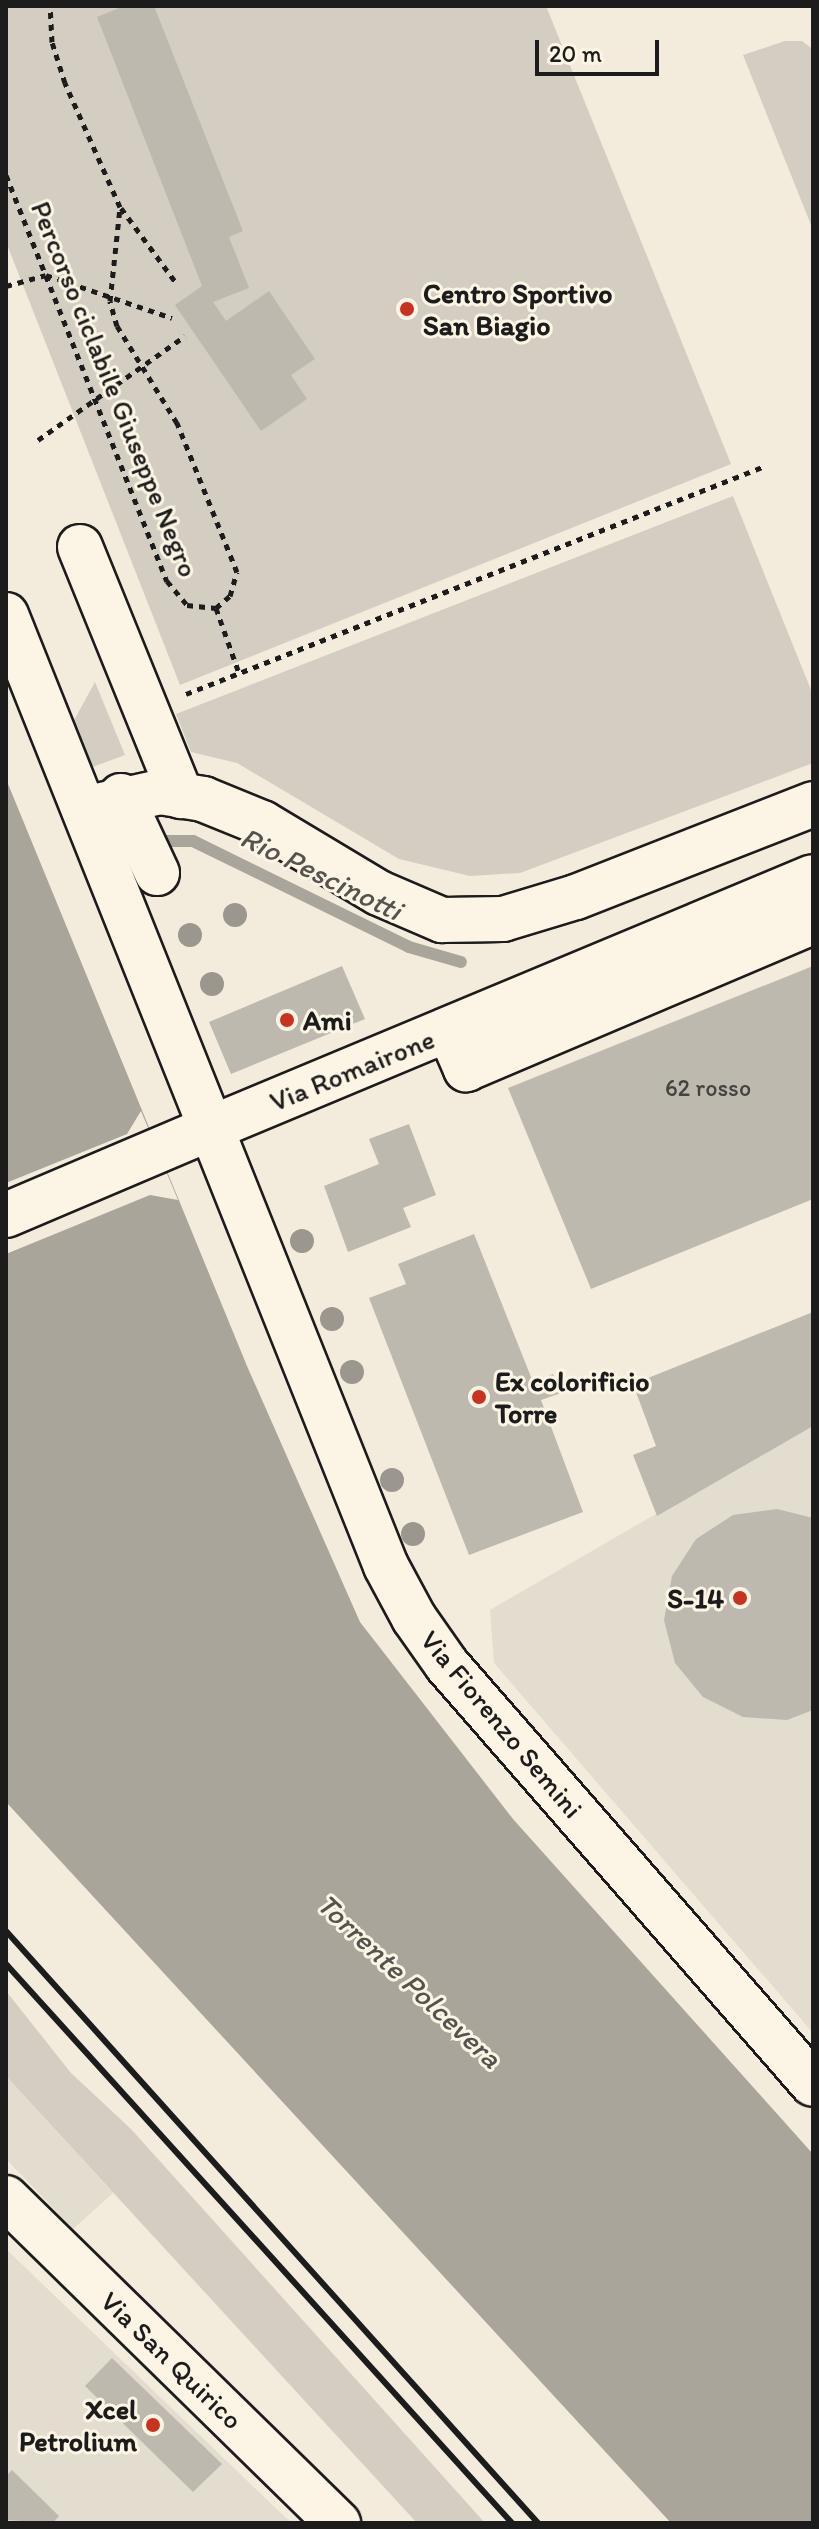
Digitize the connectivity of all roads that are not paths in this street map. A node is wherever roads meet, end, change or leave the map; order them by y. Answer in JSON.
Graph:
{"nodes":[{"id":1,"x":80,"y":547,"type":"dead end"},
{"id":2,"x":6,"y":615,"type":"edge"},
{"id":3,"x":181,"y":796,"type":"junction"},
{"id":4,"x":102,"y":802,"type":"junction"},
{"id":5,"x":813,"y":804,"type":"edge"},
{"id":6,"x":157,"y":873,"type":"dead end"},
{"id":7,"x":813,"y":877,"type":"edge"},
{"id":8,"x":813,"y":922,"type":"edge"},
{"id":9,"x":449,"y":1030,"type":"junction"},
{"id":10,"x":209,"y":1129,"type":"junction"},
{"id":11,"x":6,"y":1215,"type":"edge"},
{"id":12,"x":813,"y":2084,"type":"edge"},
{"id":13,"x":6,"y":2198,"type":"edge"},
{"id":14,"x":338,"y":2523,"type":"edge"}],
"edges":[{"from":1,"to":3,"type":"main road"},
{"from":2,"to":4,"type":"main road"},
{"from":3,"to":4,"type":"main road"},
{"from":3,"to":5,"type":"main road"},
{"from":4,"to":6,"type":"main road"},
{"from":4,"to":10,"type":"main road"},
{"from":7,"to":9,"type":"main road","name":"Via Romairone"},
{"from":8,"to":9,"type":"main road"},
{"from":9,"to":10,"type":"main road","name":"Via Romairone"},
{"from":10,"to":11,"type":"main road","name":"Via Romairone"},
{"from":10,"to":12,"type":"main road","name":"Via Fiorenzo Semini"},
{"from":13,"to":14,"type":"main road","name":"Via San Quirico"}]}
